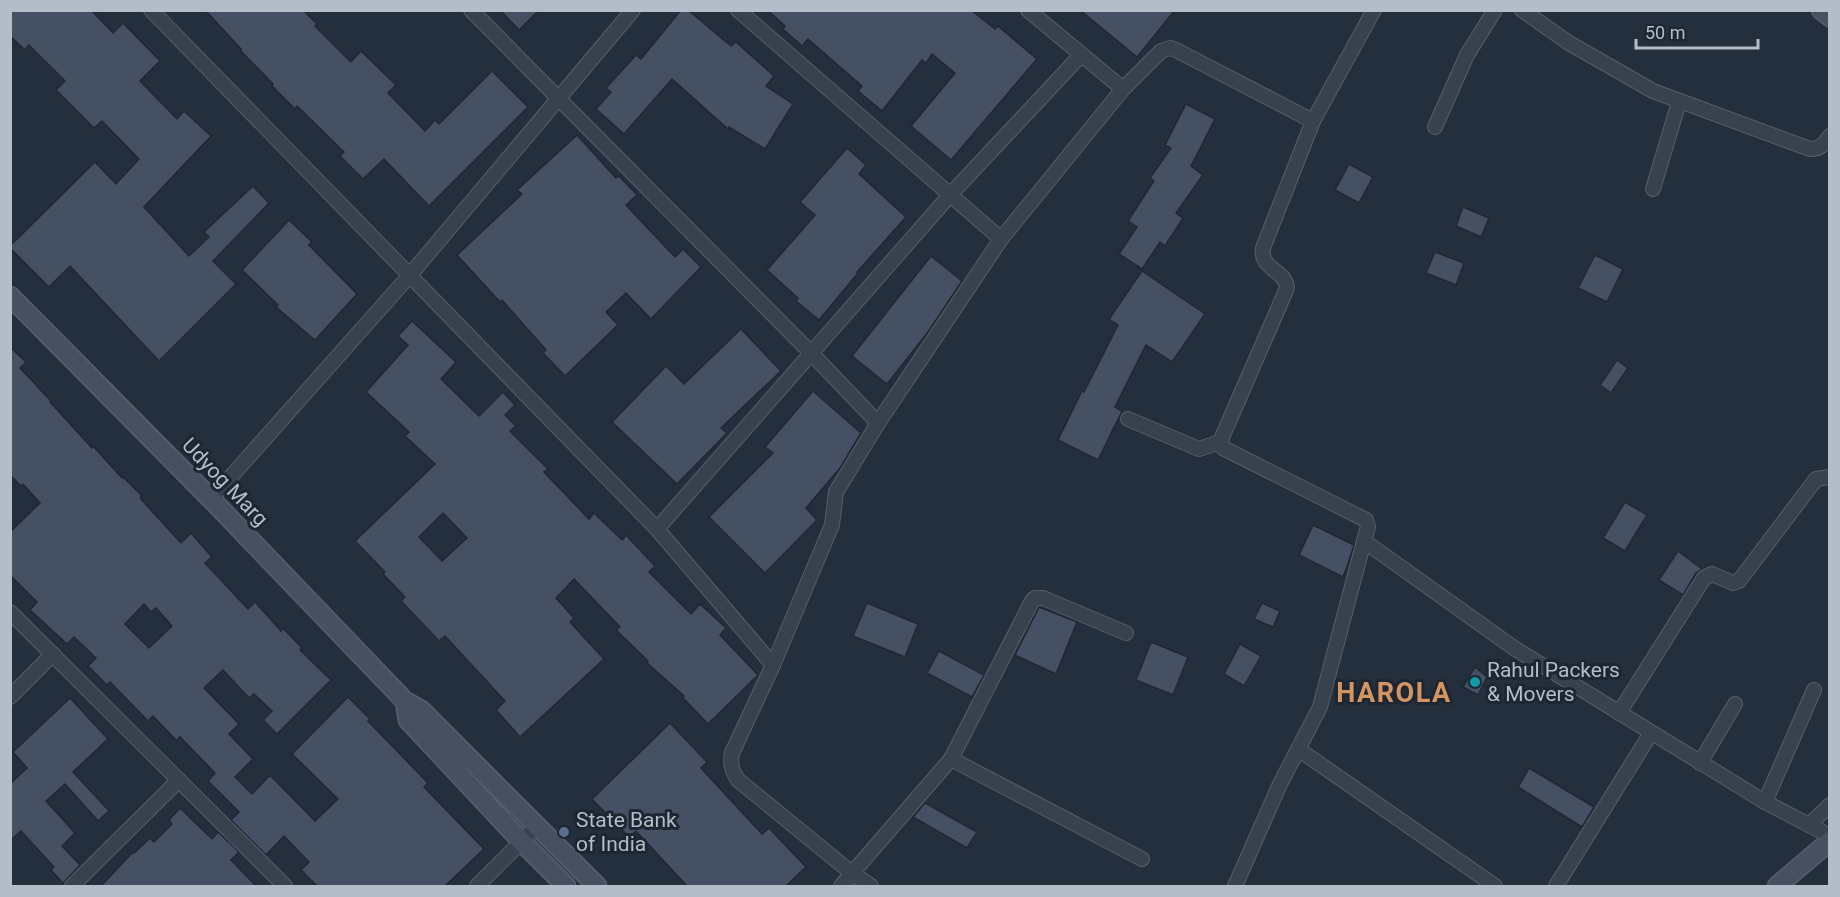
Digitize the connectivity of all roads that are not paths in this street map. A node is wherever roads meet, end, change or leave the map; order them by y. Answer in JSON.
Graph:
{"nodes":[{"id":1,"x":151,"y":10,"type":"edge"},
{"id":2,"x":471,"y":10,"type":"edge"},
{"id":3,"x":633,"y":10,"type":"edge"},
{"id":4,"x":738,"y":10,"type":"edge"},
{"id":5,"x":1028,"y":10,"type":"edge"},
{"id":6,"x":1374,"y":10,"type":"edge"},
{"id":7,"x":1495,"y":10,"type":"edge"},
{"id":8,"x":1522,"y":10,"type":"edge"},
{"id":9,"x":1821,"y":10,"type":"edge"},
{"id":10,"x":1830,"y":17,"type":"edge"},
{"id":11,"x":1081,"y":55,"type":"junction"},
{"id":12,"x":1123,"y":88,"type":"junction"},
{"id":13,"x":559,"y":99,"type":"junction"},
{"id":14,"x":1679,"y":102,"type":"junction"},
{"id":15,"x":1314,"y":121,"type":"junction"},
{"id":16,"x":1435,"y":127,"type":"dead end"},
{"id":17,"x":1830,"y":136,"type":"edge"},
{"id":18,"x":1653,"y":189,"type":"dead end"},
{"id":19,"x":950,"y":195,"type":"junction"},
{"id":20,"x":1001,"y":239,"type":"junction"},
{"id":21,"x":410,"y":275,"type":"junction"},
{"id":22,"x":10,"y":296,"type":"edge"},
{"id":23,"x":812,"y":354,"type":"junction"},
{"id":24,"x":1128,"y":419,"type":"dead end"},
{"id":25,"x":878,"y":423,"type":"junction"},
{"id":26,"x":1220,"y":442,"type":"junction"},
{"id":27,"x":1830,"y":477,"type":"edge"},
{"id":28,"x":211,"y":499,"type":"junction"},
{"id":29,"x":657,"y":529,"type":"junction"},
{"id":30,"x":1364,"y":541,"type":"junction"},
{"id":31,"x":10,"y":612,"type":"edge"},
{"id":32,"x":1126,"y":633,"type":"dead end"},
{"id":33,"x":53,"y":654,"type":"junction"},
{"id":34,"x":773,"y":664,"type":"junction"},
{"id":35,"x":1814,"y":690,"type":"dead end"},
{"id":36,"x":10,"y":697,"type":"edge"},
{"id":37,"x":405,"y":701,"type":"junction"},
{"id":38,"x":1735,"y":704,"type":"dead end"},
{"id":39,"x":1619,"y":713,"type":"junction"},
{"id":40,"x":1651,"y":734,"type":"junction"},
{"id":41,"x":1298,"y":749,"type":"junction"},
{"id":42,"x":951,"y":759,"type":"junction"},
{"id":43,"x":1700,"y":763,"type":"junction"},
{"id":44,"x":179,"y":780,"type":"junction"},
{"id":45,"x":1765,"y":802,"type":"junction"},
{"id":46,"x":1830,"y":805,"type":"edge"},
{"id":47,"x":1809,"y":825,"type":"junction"},
{"id":48,"x":537,"y":826,"type":"junction"},
{"id":49,"x":1830,"y":836,"type":"edge"},
{"id":50,"x":1830,"y":841,"type":"edge"},
{"id":51,"x":522,"y":842,"type":"junction"},
{"id":52,"x":1142,"y":859,"type":"dead end"},
{"id":53,"x":853,"y":874,"type":"junction"},
{"id":54,"x":72,"y":886,"type":"edge"},
{"id":55,"x":285,"y":886,"type":"edge"},
{"id":56,"x":477,"y":886,"type":"edge"},
{"id":57,"x":566,"y":886,"type":"edge"},
{"id":58,"x":597,"y":886,"type":"edge"},
{"id":59,"x":841,"y":886,"type":"edge"},
{"id":60,"x":871,"y":886,"type":"edge"},
{"id":61,"x":1235,"y":886,"type":"edge"},
{"id":62,"x":1495,"y":886,"type":"edge"},
{"id":63,"x":1556,"y":886,"type":"edge"},
{"id":64,"x":1777,"y":886,"type":"edge"}],
"edges":[{"from":1,"to":21,"type":"street"},
{"from":2,"to":13,"type":"street"},
{"from":3,"to":13,"type":"street"},
{"from":4,"to":19,"type":"street"},
{"from":5,"to":11,"type":"street"},
{"from":6,"to":15,"type":"street"},
{"from":7,"to":16,"type":"street"},
{"from":8,"to":14,"type":"street"},
{"from":9,"to":10,"type":"street"},
{"from":11,"to":12,"type":"street"},
{"from":11,"to":19,"type":"street"},
{"from":12,"to":15,"type":"street"},
{"from":12,"to":20,"type":"street"},
{"from":13,"to":21,"type":"street"},
{"from":13,"to":23,"type":"street"},
{"from":14,"to":17,"type":"street"},
{"from":14,"to":18,"type":"street"},
{"from":15,"to":26,"type":"street"},
{"from":19,"to":20,"type":"street"},
{"from":19,"to":23,"type":"street"},
{"from":20,"to":25,"type":"street"},
{"from":21,"to":28,"type":"street"},
{"from":21,"to":29,"type":"street"},
{"from":22,"to":28,"type":"street","name":"Udyog Marg"},
{"from":23,"to":25,"type":"street"},
{"from":23,"to":29,"type":"street"},
{"from":24,"to":26,"type":"street"},
{"from":25,"to":34,"type":"street"},
{"from":26,"to":30,"type":"street"},
{"from":27,"to":39,"type":"street"},
{"from":28,"to":37,"type":"street","name":"Udyog Marg"},
{"from":29,"to":34,"type":"street"},
{"from":30,"to":39,"type":"street"},
{"from":30,"to":41,"type":"street"},
{"from":31,"to":33,"type":"street"},
{"from":32,"to":42,"type":"street"},
{"from":33,"to":36,"type":"street"},
{"from":33,"to":44,"type":"street"},
{"from":34,"to":53,"type":"street"},
{"from":35,"to":45,"type":"street"},
{"from":37,"to":48,"type":"street","name":"Udyog Marg"},
{"from":37,"to":51,"type":"street","name":"Udyog Marg"},
{"from":38,"to":43,"type":"street"},
{"from":39,"to":40,"type":"street"},
{"from":40,"to":43,"type":"street"},
{"from":40,"to":63,"type":"street"},
{"from":41,"to":61,"type":"street"},
{"from":41,"to":62,"type":"street"},
{"from":42,"to":52,"type":"street"},
{"from":42,"to":53,"type":"street"},
{"from":43,"to":45,"type":"street"},
{"from":44,"to":54,"type":"street"},
{"from":44,"to":55,"type":"street"},
{"from":45,"to":47,"type":"street"},
{"from":46,"to":47,"type":"street"},
{"from":47,"to":49,"type":"street"},
{"from":48,"to":51,"type":"street"},
{"from":48,"to":58,"type":"street","name":"Udyog Marg"},
{"from":50,"to":64,"type":"street"},
{"from":51,"to":56,"type":"street"},
{"from":51,"to":57,"type":"street","name":"Udyog Marg"},
{"from":53,"to":59,"type":"street"},
{"from":53,"to":60,"type":"street"}]}
